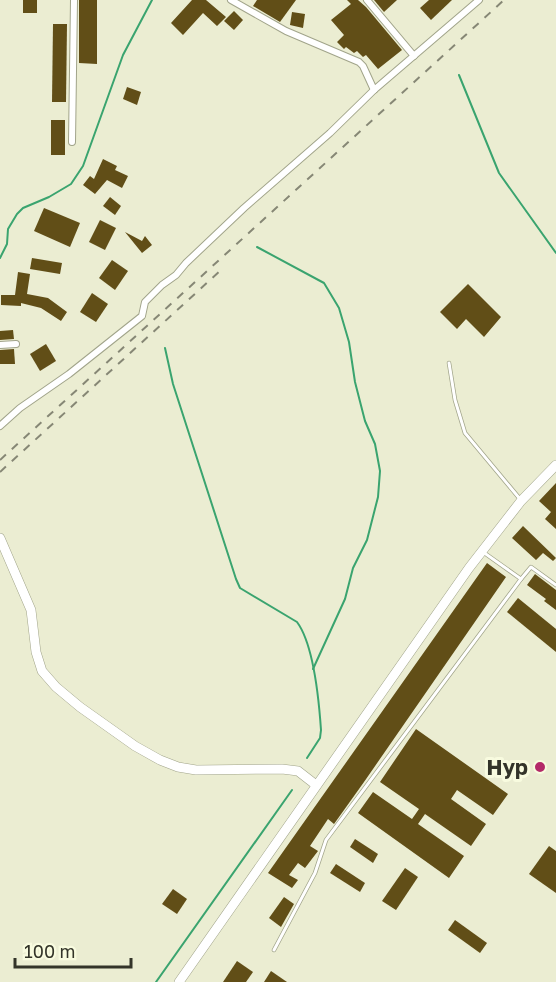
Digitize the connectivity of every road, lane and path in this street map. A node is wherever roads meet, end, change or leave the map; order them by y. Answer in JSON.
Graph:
{"nodes":[{"id":1,"x":74,"y":0,"type":"edge"},
{"id":2,"x":231,"y":0,"type":"edge"},
{"id":3,"x":367,"y":0,"type":"edge"},
{"id":4,"x":480,"y":0,"type":"edge"},
{"id":5,"x":414,"y":56,"type":"junction"},
{"id":6,"x":374,"y":90,"type":"junction"},
{"id":7,"x":72,"y":142,"type":"dead end"},
{"id":8,"x":0,"y":345,"type":"edge"},
{"id":9,"x":16,"y":345,"type":"dead end"},
{"id":10,"x":449,"y":363,"type":"dead end"},
{"id":11,"x":0,"y":426,"type":"edge"},
{"id":12,"x":556,"y":465,"type":"edge"},
{"id":13,"x":521,"y":501,"type":"junction"},
{"id":14,"x":0,"y":538,"type":"edge"},
{"id":15,"x":482,"y":551,"type":"junction"},
{"id":16,"x":521,"y":579,"type":"junction"},
{"id":17,"x":556,"y":585,"type":"edge"},
{"id":18,"x":328,"y":768,"type":"junction"},
{"id":19,"x":298,"y":771,"type":"junction"},
{"id":20,"x":316,"y":785,"type":"junction"},
{"id":21,"x":274,"y":950,"type":"dead end"},
{"id":22,"x":178,"y":982,"type":"edge"}],
"edges":[{"from":1,"to":7,"type":"street"},
{"from":2,"to":6,"type":"street"},
{"from":3,"to":5,"type":"street"},
{"from":4,"to":5,"type":"street"},
{"from":5,"to":6,"type":"street"},
{"from":6,"to":11,"type":"street"},
{"from":8,"to":9,"type":"street"},
{"from":10,"to":13,"type":"lane"},
{"from":12,"to":13,"type":"main road"},
{"from":13,"to":15,"type":"main road"},
{"from":14,"to":19,"type":"main road"},
{"from":15,"to":16,"type":"lane"},
{"from":15,"to":18,"type":"main road"},
{"from":16,"to":17,"type":"lane"},
{"from":16,"to":21,"type":"lane"},
{"from":18,"to":19,"type":"main road"},
{"from":18,"to":20,"type":"main road"},
{"from":19,"to":20,"type":"main road"},
{"from":20,"to":22,"type":"main road"}]}
